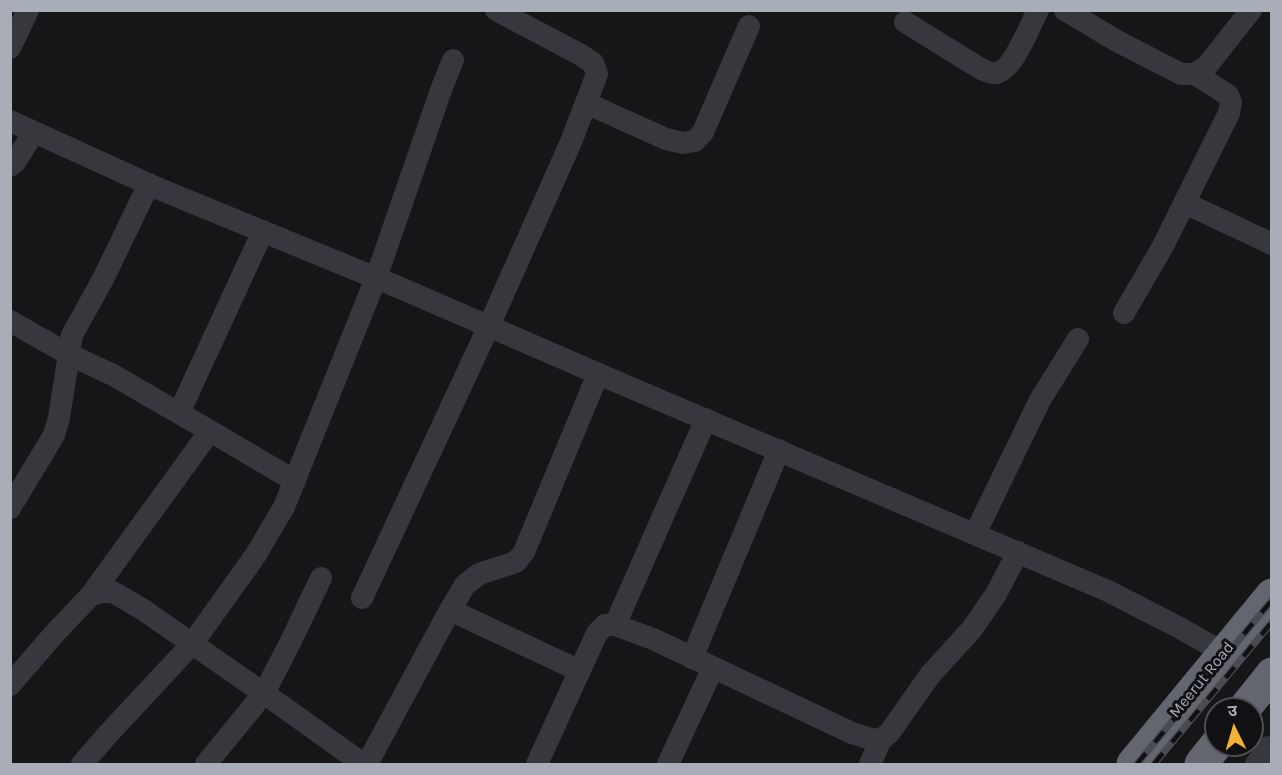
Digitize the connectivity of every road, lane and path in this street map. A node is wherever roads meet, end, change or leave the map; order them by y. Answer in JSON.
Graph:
{"nodes":[{"id":1,"x":28,"y":10,"type":"edge"},
{"id":2,"x":496,"y":10,"type":"edge"},
{"id":3,"x":1038,"y":10,"type":"edge"},
{"id":4,"x":1065,"y":10,"type":"edge"},
{"id":5,"x":1251,"y":10,"type":"edge"},
{"id":6,"x":905,"y":22,"type":"dead end"},
{"id":7,"x":749,"y":26,"type":"dead end"},
{"id":8,"x":10,"y":48,"type":"edge"},
{"id":9,"x":453,"y":60,"type":"dead end"},
{"id":10,"x":1195,"y":74,"type":"junction"},
{"id":11,"x":586,"y":103,"type":"junction"},
{"id":12,"x":10,"y":121,"type":"edge"},
{"id":13,"x":34,"y":132,"type":"junction"},
{"id":14,"x":10,"y":166,"type":"edge"},
{"id":15,"x":149,"y":184,"type":"junction"},
{"id":16,"x":1185,"y":203,"type":"junction"},
{"id":17,"x":263,"y":231,"type":"junction"},
{"id":18,"x":1272,"y":244,"type":"edge"},
{"id":19,"x":376,"y":278,"type":"junction"},
{"id":20,"x":1124,"y":313,"type":"dead end"},
{"id":21,"x":12,"y":325,"type":"edge"},
{"id":22,"x":489,"y":326,"type":"junction"},
{"id":23,"x":1078,"y":339,"type":"dead end"},
{"id":24,"x":68,"y":354,"type":"junction"},
{"id":25,"x":598,"y":374,"type":"junction"},
{"id":26,"x":180,"y":413,"type":"junction"},
{"id":27,"x":706,"y":419,"type":"junction"},
{"id":28,"x":210,"y":431,"type":"junction"},
{"id":29,"x":779,"y":450,"type":"junction"},
{"id":30,"x":295,"y":481,"type":"junction"},
{"id":31,"x":10,"y":508,"type":"edge"},
{"id":32,"x":975,"y":534,"type":"junction"},
{"id":33,"x":1018,"y":552,"type":"junction"},
{"id":34,"x":321,"y":578,"type":"dead end"},
{"id":35,"x":91,"y":595,"type":"junction"},
{"id":36,"x":1272,"y":595,"type":"edge"},
{"id":37,"x":362,"y":598,"type":"dead end"},
{"id":38,"x":450,"y":610,"type":"junction"},
{"id":39,"x":615,"y":626,"type":"junction"},
{"id":40,"x":192,"y":644,"type":"junction"},
{"id":41,"x":1224,"y":653,"type":"junction"},
{"id":42,"x":692,"y":658,"type":"junction"},
{"id":43,"x":713,"y":668,"type":"junction"},
{"id":44,"x":580,"y":671,"type":"junction"},
{"id":45,"x":10,"y":685,"type":"edge"},
{"id":46,"x":264,"y":693,"type":"junction"},
{"id":47,"x":881,"y":740,"type":"junction"},
{"id":48,"x":82,"y":765,"type":"edge"},
{"id":49,"x":206,"y":765,"type":"edge"},
{"id":50,"x":365,"y":765,"type":"edge"},
{"id":51,"x":537,"y":765,"type":"edge"},
{"id":52,"x":668,"y":765,"type":"edge"},
{"id":53,"x":870,"y":765,"type":"edge"},
{"id":54,"x":1133,"y":765,"type":"edge"}],
"edges":[{"from":1,"to":8,"type":"street"},
{"from":2,"to":11,"type":"street"},
{"from":3,"to":6,"type":"street"},
{"from":4,"to":10,"type":"street"},
{"from":5,"to":10,"type":"street"},
{"from":7,"to":11,"type":"street"},
{"from":9,"to":19,"type":"street"},
{"from":10,"to":16,"type":"street"},
{"from":11,"to":22,"type":"street"},
{"from":12,"to":13,"type":"street"},
{"from":13,"to":14,"type":"street"},
{"from":13,"to":15,"type":"street"},
{"from":15,"to":17,"type":"street"},
{"from":15,"to":24,"type":"street"},
{"from":16,"to":18,"type":"street"},
{"from":16,"to":20,"type":"street"},
{"from":17,"to":19,"type":"street"},
{"from":17,"to":26,"type":"street"},
{"from":19,"to":22,"type":"street"},
{"from":19,"to":30,"type":"street"},
{"from":21,"to":24,"type":"street"},
{"from":22,"to":25,"type":"street"},
{"from":22,"to":37,"type":"street"},
{"from":23,"to":32,"type":"street"},
{"from":24,"to":26,"type":"street"},
{"from":24,"to":31,"type":"street"},
{"from":25,"to":27,"type":"street"},
{"from":25,"to":38,"type":"street"},
{"from":26,"to":28,"type":"street"},
{"from":27,"to":29,"type":"street"},
{"from":27,"to":39,"type":"street"},
{"from":28,"to":30,"type":"street"},
{"from":28,"to":35,"type":"street"},
{"from":29,"to":32,"type":"street"},
{"from":29,"to":42,"type":"street"},
{"from":30,"to":40,"type":"street"},
{"from":32,"to":33,"type":"street"},
{"from":33,"to":41,"type":"street"},
{"from":33,"to":47,"type":"street"},
{"from":34,"to":46,"type":"street"},
{"from":35,"to":40,"type":"street"},
{"from":35,"to":45,"type":"street"},
{"from":36,"to":41,"type":"highway","name":"Meerut Road"},
{"from":38,"to":44,"type":"street"},
{"from":38,"to":50,"type":"street"},
{"from":39,"to":42,"type":"street"},
{"from":39,"to":44,"type":"street"},
{"from":40,"to":46,"type":"street"},
{"from":40,"to":48,"type":"street"},
{"from":41,"to":54,"type":"highway","name":"Meerut Road"},
{"from":42,"to":43,"type":"street"},
{"from":43,"to":47,"type":"street"},
{"from":43,"to":52,"type":"street"},
{"from":44,"to":51,"type":"street"},
{"from":46,"to":49,"type":"street"},
{"from":46,"to":50,"type":"street"},
{"from":47,"to":53,"type":"street"}]}
